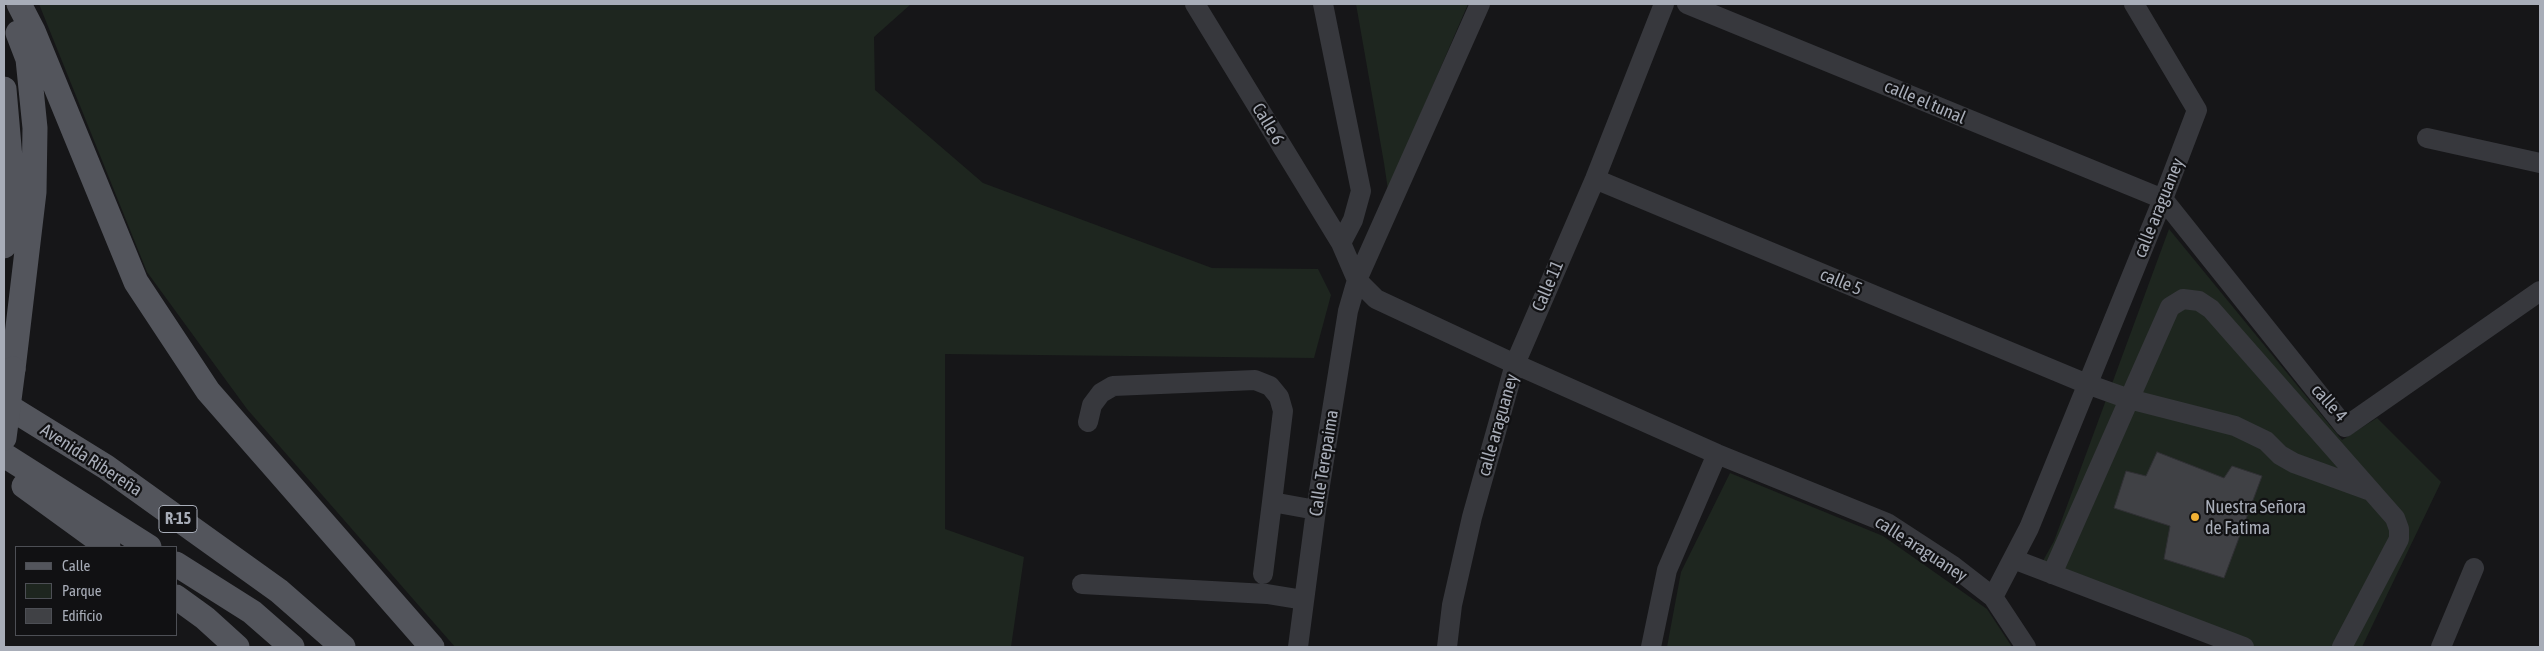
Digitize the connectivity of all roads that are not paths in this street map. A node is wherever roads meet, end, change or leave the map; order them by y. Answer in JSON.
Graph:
{"nodes":[{"id":1,"x":7,"y":4,"type":"edge"},
{"id":2,"x":19,"y":4,"type":"edge"},
{"id":3,"x":1195,"y":4,"type":"edge"},
{"id":4,"x":1323,"y":4,"type":"edge"},
{"id":5,"x":1480,"y":4,"type":"edge"},
{"id":6,"x":1664,"y":4,"type":"edge"},
{"id":7,"x":1688,"y":4,"type":"edge"},
{"id":8,"x":2134,"y":4,"type":"edge"},
{"id":9,"x":4,"y":89,"type":"edge"},
{"id":10,"x":2427,"y":138,"type":"dead end"},
{"id":11,"x":2540,"y":163,"type":"edge"},
{"id":12,"x":1595,"y":179,"type":"junction"},
{"id":13,"x":2163,"y":199,"type":"junction"},
{"id":14,"x":1341,"y":244,"type":"junction"},
{"id":15,"x":4,"y":246,"type":"edge"},
{"id":16,"x":1357,"y":280,"type":"junction"},
{"id":17,"x":2540,"y":291,"type":"edge"},
{"id":18,"x":1515,"y":364,"type":"junction"},
{"id":19,"x":2087,"y":384,"type":"junction"},
{"id":20,"x":2129,"y":399,"type":"junction"},
{"id":21,"x":4,"y":404,"type":"edge"},
{"id":22,"x":1088,"y":422,"type":"dead end"},
{"id":23,"x":4,"y":438,"type":"edge"},
{"id":24,"x":1717,"y":454,"type":"junction"},
{"id":25,"x":4,"y":455,"type":"edge"},
{"id":26,"x":4,"y":471,"type":"edge"},
{"id":27,"x":2371,"y":491,"type":"junction"},
{"id":28,"x":1272,"y":502,"type":"junction"},
{"id":29,"x":1316,"y":510,"type":"junction"},
{"id":30,"x":107,"y":546,"type":"edge"},
{"id":31,"x":147,"y":546,"type":"edge"},
{"id":32,"x":2013,"y":559,"type":"junction"},
{"id":33,"x":178,"y":565,"type":"edge"},
{"id":34,"x":2474,"y":568,"type":"dead end"},
{"id":35,"x":1263,"y":574,"type":"dead end"},
{"id":36,"x":2052,"y":574,"type":"junction"},
{"id":37,"x":1082,"y":584,"type":"dead end"},
{"id":38,"x":1993,"y":597,"type":"junction"},
{"id":39,"x":178,"y":598,"type":"edge"},
{"id":40,"x":1304,"y":600,"type":"junction"},
{"id":41,"x":236,"y":647,"type":"edge"},
{"id":42,"x":292,"y":647,"type":"edge"},
{"id":43,"x":343,"y":647,"type":"edge"},
{"id":44,"x":432,"y":647,"type":"edge"},
{"id":45,"x":1298,"y":647,"type":"edge"},
{"id":46,"x":1447,"y":647,"type":"edge"},
{"id":47,"x":1651,"y":647,"type":"edge"},
{"id":48,"x":2026,"y":647,"type":"edge"},
{"id":49,"x":2244,"y":647,"type":"edge"},
{"id":50,"x":2342,"y":647,"type":"edge"},
{"id":51,"x":2441,"y":647,"type":"edge"}],
"edges":[{"from":1,"to":23,"type":"main road","bridge":true},
{"from":2,"to":44,"type":"main road"},
{"from":3,"to":14,"type":"street","name":"Calle 6"},
{"from":4,"to":14,"type":"street"},
{"from":5,"to":16,"type":"street","name":"Calle Terepaima"},
{"from":6,"to":12,"type":"street","name":"Calle 11"},
{"from":7,"to":13,"type":"street","name":"calle el tunal"},
{"from":8,"to":13,"type":"street","name":"calle araguaney"},
{"from":9,"to":15,"type":"main road"},
{"from":10,"to":11,"type":"street"},
{"from":12,"to":18,"type":"street","name":"Calle 11"},
{"from":12,"to":19,"type":"street","name":"calle 5"},
{"from":13,"to":17,"type":"street","name":"calle 4"},
{"from":13,"to":19,"type":"street","name":"calle araguaney"},
{"from":14,"to":16,"type":"street"},
{"from":16,"to":18,"type":"street"},
{"from":16,"to":29,"type":"street","name":"Calle Terepaima"},
{"from":18,"to":24,"type":"street","name":"calle araguaney"},
{"from":18,"to":46,"type":"street","name":"calle araguaney"},
{"from":19,"to":20,"type":"street","name":"calle 5"},
{"from":19,"to":32,"type":"street","name":"calle araguaney"},
{"from":20,"to":27,"type":"street","name":"calle 5"},
{"from":20,"to":27,"type":"street"},
{"from":20,"to":36,"type":"street"},
{"from":21,"to":43,"type":"main road","name":"Avenida Ribereña","number":"R-15"},
{"from":22,"to":28,"type":"street"},
{"from":24,"to":38,"type":"street","name":"calle araguaney"},
{"from":24,"to":47,"type":"street"},
{"from":25,"to":31,"type":"main road","number":"R-15"},
{"from":26,"to":30,"type":"main road"},
{"from":27,"to":50,"type":"street"},
{"from":28,"to":29,"type":"street"},
{"from":28,"to":35,"type":"street"},
{"from":29,"to":40,"type":"street","name":"Calle Terepaima"},
{"from":32,"to":36,"type":"street"},
{"from":32,"to":38,"type":"street","name":"calle araguaney"},
{"from":33,"to":42,"type":"main road"},
{"from":34,"to":51,"type":"street"},
{"from":36,"to":49,"type":"street"},
{"from":37,"to":40,"type":"street"},
{"from":38,"to":48,"type":"street"},
{"from":39,"to":41,"type":"main road"},
{"from":40,"to":45,"type":"street","name":"Calle Terepaima"}]}
